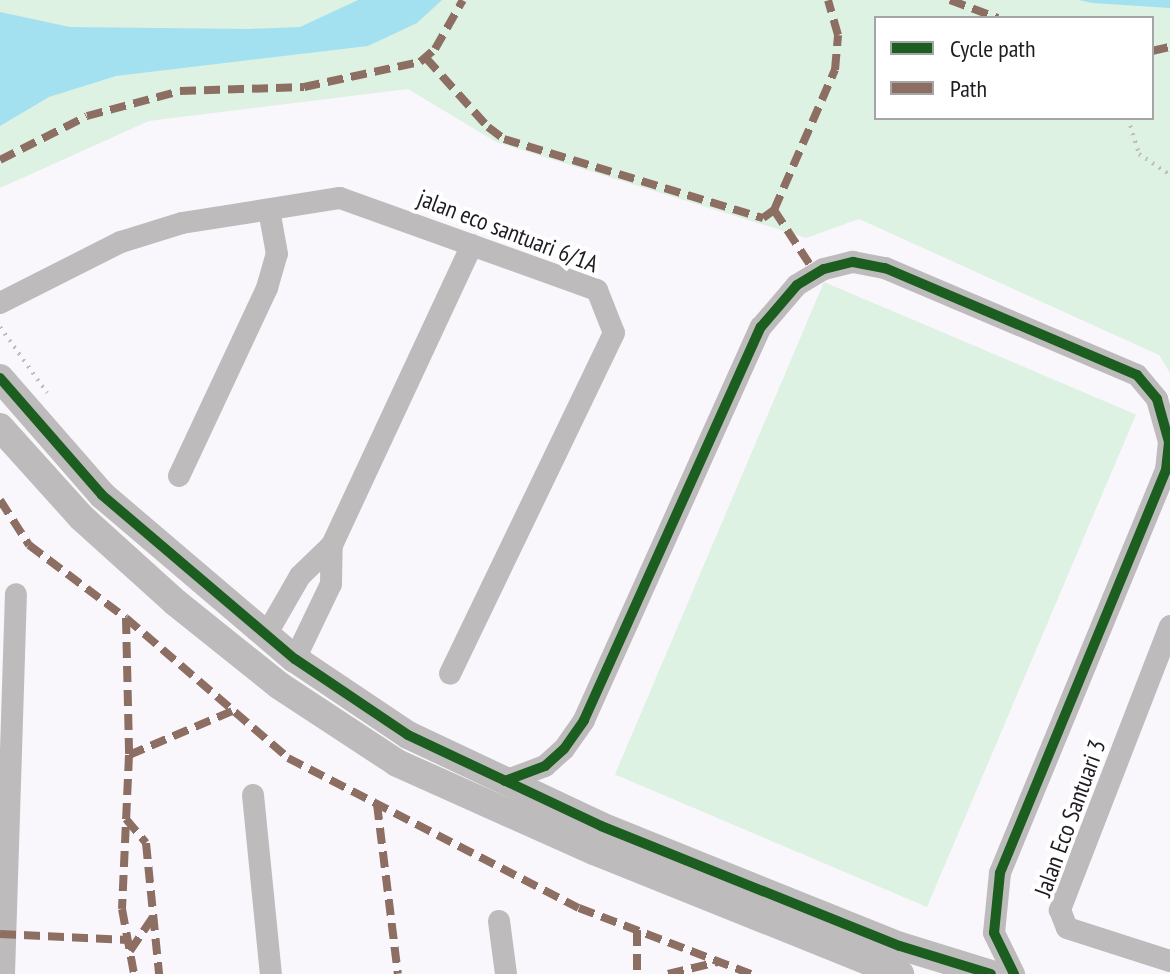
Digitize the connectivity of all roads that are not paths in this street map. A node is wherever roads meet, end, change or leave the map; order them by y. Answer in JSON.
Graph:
{"nodes":[{"id":1,"x":269,"y":210,"type":"junction"},
{"id":2,"x":472,"y":245,"type":"junction"},
{"id":3,"x":0,"y":303,"type":"edge"},
{"id":4,"x":0,"y":378,"type":"edge"},
{"id":5,"x":4,"y":436,"type":"edge"},
{"id":6,"x":179,"y":476,"type":"dead end"},
{"id":7,"x":332,"y":545,"type":"junction"},
{"id":8,"x":16,"y":594,"type":"dead end"},
{"id":9,"x":1170,"y":626,"type":"edge"},
{"id":10,"x":266,"y":635,"type":"junction"},
{"id":11,"x":295,"y":659,"type":"junction"},
{"id":12,"x":450,"y":674,"type":"dead end"},
{"id":13,"x":505,"y":781,"type":"junction"},
{"id":14,"x":253,"y":795,"type":"dead end"},
{"id":15,"x":499,"y":921,"type":"dead end"},
{"id":16,"x":1170,"y":961,"type":"edge"},
{"id":17,"x":4,"y":974,"type":"edge"},
{"id":18,"x":271,"y":974,"type":"edge"},
{"id":19,"x":506,"y":974,"type":"edge"},
{"id":20,"x":900,"y":974,"type":"edge"},
{"id":21,"x":991,"y":974,"type":"edge"},
{"id":22,"x":1014,"y":974,"type":"edge"}],
"edges":[{"from":1,"to":2,"type":"street","name":"jalan eco santuari 6/1A"},
{"from":1,"to":3,"type":"street","name":"jalan eco santuari 6/1A"},
{"from":1,"to":6,"type":"street"},
{"from":2,"to":7,"type":"street"},
{"from":2,"to":12,"type":"street","name":"jalan eco santuari 6/1A"},
{"from":4,"to":10,"type":"street"},
{"from":5,"to":20,"type":"street"},
{"from":7,"to":10,"type":"street"},
{"from":7,"to":11,"type":"street"},
{"from":8,"to":17,"type":"street"},
{"from":9,"to":16,"type":"street","name":"Jalan Eco Santuari 3"},
{"from":10,"to":11,"type":"street"},
{"from":11,"to":13,"type":"street"},
{"from":13,"to":21,"type":"street"},
{"from":13,"to":22,"type":"street"},
{"from":14,"to":18,"type":"street"},
{"from":15,"to":19,"type":"street"}]}
